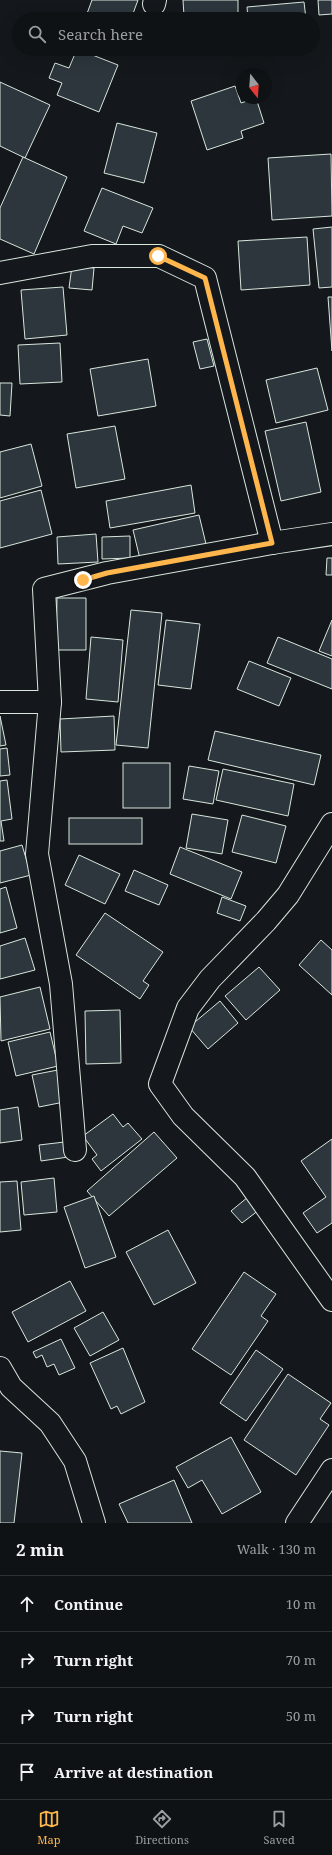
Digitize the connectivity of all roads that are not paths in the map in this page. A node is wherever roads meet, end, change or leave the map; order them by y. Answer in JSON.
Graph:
{"nodes":[{"id":1,"x":0,"y":273,"type":"edge"},
{"id":2,"x":332,"y":534,"type":"edge"},
{"id":3,"x":272,"y":543,"type":"junction"},
{"id":4,"x":0,"y":702,"type":"edge"},
{"id":5,"x":50,"y":702,"type":"junction"},
{"id":6,"x":332,"y":824,"type":"edge"},
{"id":7,"x":76,"y":1150,"type":"dead end"},
{"id":8,"x":332,"y":1300,"type":"edge"},
{"id":9,"x":0,"y":1368,"type":"edge"},
{"id":10,"x":332,"y":1470,"type":"edge"},
{"id":11,"x":94,"y":1523,"type":"edge"},
{"id":12,"x":297,"y":1523,"type":"edge"}],
"edges":[{"from":1,"to":3,"type":"street"},
{"from":2,"to":3,"type":"street"},
{"from":3,"to":5,"type":"street"},
{"from":4,"to":5,"type":"street"},
{"from":5,"to":7,"type":"street"},
{"from":6,"to":8,"type":"street"},
{"from":9,"to":11,"type":"street"},
{"from":10,"to":12,"type":"street"}]}
